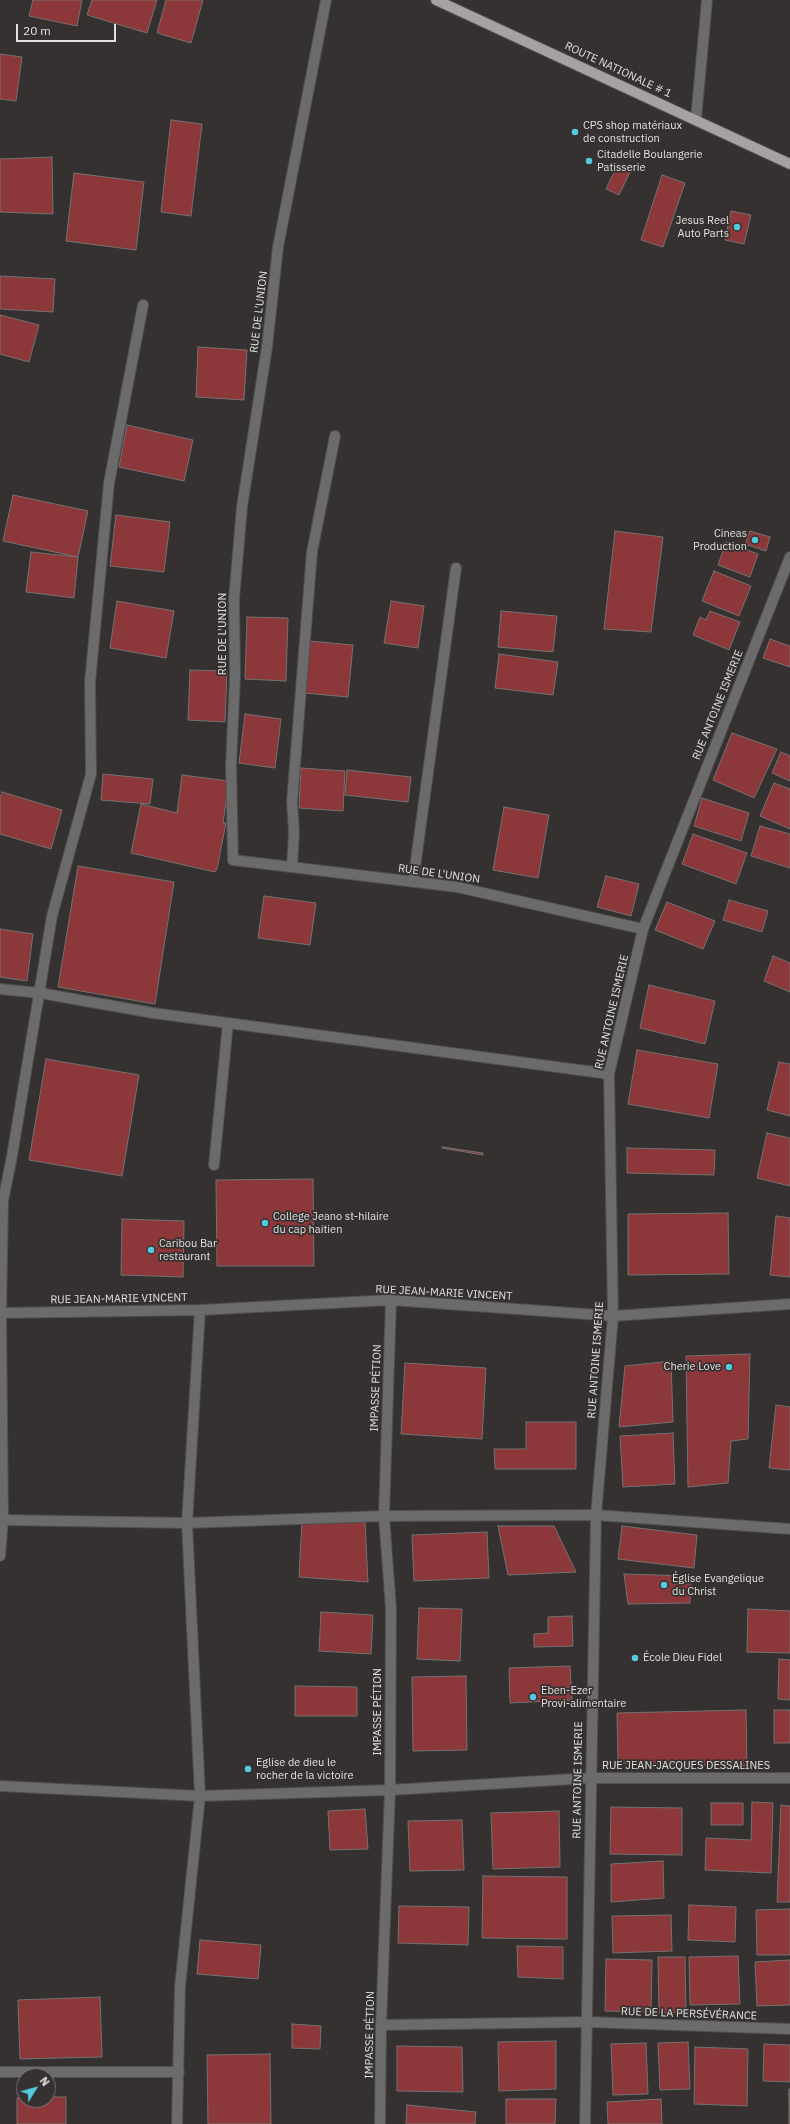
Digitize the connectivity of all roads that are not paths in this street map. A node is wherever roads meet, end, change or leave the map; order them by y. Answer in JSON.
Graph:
{"nodes":[{"id":1,"x":326,"y":0,"type":"edge"},
{"id":2,"x":436,"y":0,"type":"edge"},
{"id":3,"x":707,"y":0,"type":"edge"},
{"id":4,"x":696,"y":119,"type":"junction"},
{"id":5,"x":790,"y":164,"type":"edge"},
{"id":6,"x":143,"y":305,"type":"dead end"},
{"id":7,"x":335,"y":436,"type":"dead end"},
{"id":8,"x":790,"y":557,"type":"edge"},
{"id":9,"x":456,"y":568,"type":"dead end"},
{"id":10,"x":292,"y":867,"type":"junction"},
{"id":11,"x":413,"y":882,"type":"junction"},
{"id":12,"x":643,"y":929,"type":"junction"},
{"id":13,"x":0,"y":989,"type":"edge"},
{"id":14,"x":40,"y":993,"type":"junction"},
{"id":15,"x":228,"y":1023,"type":"junction"},
{"id":16,"x":609,"y":1074,"type":"junction"},
{"id":17,"x":214,"y":1165,"type":"dead end"},
{"id":18,"x":391,"y":1300,"type":"junction"},
{"id":19,"x":790,"y":1304,"type":"edge"},
{"id":20,"x":200,"y":1310,"type":"junction"},
{"id":21,"x":0,"y":1313,"type":"edge"},
{"id":22,"x":613,"y":1316,"type":"junction"},
{"id":23,"x":596,"y":1515,"type":"junction"},
{"id":24,"x":384,"y":1516,"type":"junction"},
{"id":25,"x":3,"y":1520,"type":"junction"},
{"id":26,"x":186,"y":1523,"type":"junction"},
{"id":27,"x":790,"y":1529,"type":"edge"},
{"id":28,"x":0,"y":1556,"type":"edge"},
{"id":29,"x":590,"y":1778,"type":"junction"},
{"id":30,"x":790,"y":1778,"type":"edge"},
{"id":31,"x":0,"y":1786,"type":"edge"},
{"id":32,"x":390,"y":1790,"type":"junction"},
{"id":33,"x":200,"y":1796,"type":"junction"},
{"id":34,"x":588,"y":2022,"type":"junction"},
{"id":35,"x":381,"y":2024,"type":"junction"},
{"id":36,"x":790,"y":2029,"type":"edge"},
{"id":37,"x":0,"y":2072,"type":"edge"},
{"id":38,"x":179,"y":2072,"type":"junction"},
{"id":39,"x":177,"y":2124,"type":"edge"},
{"id":40,"x":380,"y":2124,"type":"edge"},
{"id":41,"x":585,"y":2124,"type":"edge"}],
"edges":[{"from":1,"to":10,"type":"street","name":"RUE DE L'UNION"},
{"from":2,"to":4,"type":"main road","name":"ROUTE NATIONALE # 1"},
{"from":3,"to":4,"type":"street"},
{"from":4,"to":5,"type":"main road","name":"ROUTE NATIONALE # 1"},
{"from":6,"to":14,"type":"street"},
{"from":7,"to":10,"type":"street"},
{"from":8,"to":12,"type":"street","name":"RUE ANTOINE ISMERIE"},
{"from":9,"to":11,"type":"street"},
{"from":10,"to":11,"type":"street","name":"RUE DE L'UNION"},
{"from":11,"to":12,"type":"street","name":"RUE DE L'UNION"},
{"from":12,"to":16,"type":"street","name":"RUE ANTOINE ISMERIE"},
{"from":13,"to":14,"type":"street"},
{"from":14,"to":15,"type":"street"},
{"from":14,"to":21,"type":"street"},
{"from":15,"to":16,"type":"street"},
{"from":15,"to":17,"type":"street"},
{"from":16,"to":22,"type":"street","name":"RUE ANTOINE ISMERIE"},
{"from":18,"to":20,"type":"street","name":"RUE JEAN-MARIE VINCENT"},
{"from":18,"to":22,"type":"street","name":"RUE JEAN-MARIE VINCENT"},
{"from":18,"to":24,"type":"street","name":"IMPASSE PÉTION"},
{"from":19,"to":22,"type":"street","name":"RUE JEAN-MARIE VINCENT"},
{"from":20,"to":21,"type":"street","name":"RUE JEAN-MARIE VINCENT"},
{"from":20,"to":26,"type":"street"},
{"from":21,"to":25,"type":"street"},
{"from":22,"to":23,"type":"street","name":"RUE ANTOINE ISMERIE"},
{"from":23,"to":24,"type":"street"},
{"from":23,"to":27,"type":"street"},
{"from":23,"to":29,"type":"street","name":"RUE ANTOINE ISMERIE"},
{"from":24,"to":26,"type":"street"},
{"from":24,"to":32,"type":"street","name":"IMPASSE PÉTION"},
{"from":25,"to":26,"type":"street"},
{"from":25,"to":28,"type":"street"},
{"from":26,"to":33,"type":"street"},
{"from":29,"to":30,"type":"street","name":"RUE JEAN-JACQUES DESSALINES"},
{"from":29,"to":32,"type":"street","name":"RUE JEAN-JACQUES DESSALINES"},
{"from":29,"to":34,"type":"street","name":"RUE ANTOINE ISMERIE"},
{"from":31,"to":33,"type":"street","name":"RUE JEAN-JACQUES DESSALINES"},
{"from":32,"to":33,"type":"street","name":"RUE JEAN-JACQUES DESSALINES"},
{"from":32,"to":35,"type":"street","name":"IMPASSE PÉTION"},
{"from":33,"to":38,"type":"street"},
{"from":34,"to":35,"type":"street","name":"RUE DE LA PERSÉVÉRANCE"},
{"from":34,"to":36,"type":"street","name":"RUE DE LA PERSÉVÉRANCE"},
{"from":34,"to":41,"type":"street","name":"RUE ANTOINE ISMERIE"},
{"from":35,"to":40,"type":"street","name":"IMPASSE PÉTION"},
{"from":37,"to":38,"type":"street"},
{"from":38,"to":39,"type":"street"}]}
